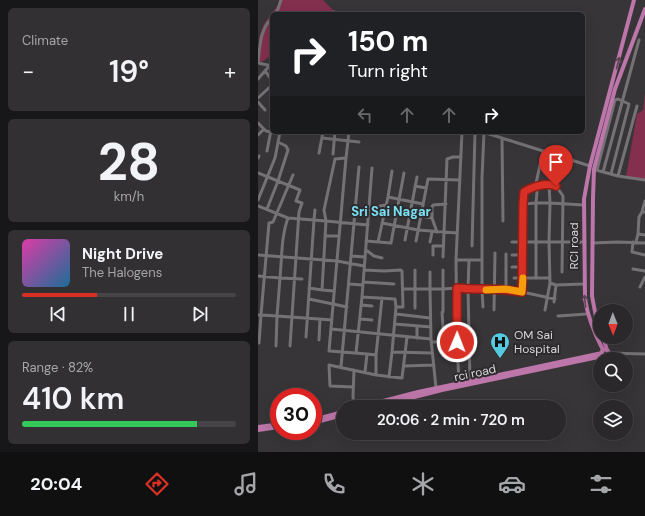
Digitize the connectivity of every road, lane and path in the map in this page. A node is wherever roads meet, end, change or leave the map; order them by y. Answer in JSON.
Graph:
{"nodes":[{"id":1,"x":281,"y":0,"type":"edge"},
{"id":2,"x":634,"y":0,"type":"edge"},
{"id":3,"x":645,"y":9,"type":"edge"},
{"id":4,"x":276,"y":12,"type":"edge"},
{"id":5,"x":270,"y":20,"type":"edge"},
{"id":6,"x":639,"y":40,"type":"dead end"},
{"id":7,"x":622,"y":47,"type":"junction"},
{"id":8,"x":629,"y":49,"type":"junction"},
{"id":9,"x":258,"y":63,"type":"edge"},
{"id":10,"x":270,"y":65,"type":"edge"},
{"id":11,"x":270,"y":66,"type":"edge"},
{"id":12,"x":265,"y":71,"type":"junction"},
{"id":13,"x":270,"y":77,"type":"edge"},
{"id":14,"x":258,"y":79,"type":"edge"},
{"id":15,"x":270,"y":87,"type":"edge"},
{"id":16,"x":258,"y":98,"type":"edge"},
{"id":17,"x":622,"y":100,"type":"junction"},
{"id":18,"x":258,"y":102,"type":"edge"},
{"id":19,"x":637,"y":106,"type":"dead end"},
{"id":20,"x":620,"y":109,"type":"junction"},
{"id":21,"x":265,"y":110,"type":"dead end"},
{"id":22,"x":628,"y":112,"type":"junction"},
{"id":23,"x":258,"y":123,"type":"edge"},
{"id":24,"x":264,"y":129,"type":"junction"},
{"id":25,"x":270,"y":132,"type":"edge"},
{"id":26,"x":271,"y":134,"type":"edge"},
{"id":27,"x":280,"y":134,"type":"edge"},
{"id":28,"x":323,"y":134,"type":"edge"},
{"id":29,"x":336,"y":134,"type":"edge"},
{"id":30,"x":349,"y":134,"type":"edge"},
{"id":31,"x":462,"y":134,"type":"edge"},
{"id":32,"x":475,"y":134,"type":"edge"},
{"id":33,"x":484,"y":134,"type":"edge"},
{"id":34,"x":490,"y":134,"type":"edge"},
{"id":35,"x":258,"y":135,"type":"edge"},
{"id":36,"x":322,"y":138,"type":"junction"},
{"id":37,"x":502,"y":138,"type":"junction"},
{"id":38,"x":335,"y":139,"type":"junction"},
{"id":39,"x":348,"y":140,"type":"junction"},
{"id":40,"x":278,"y":142,"type":"junction"},
{"id":41,"x":358,"y":142,"type":"dead end"},
{"id":42,"x":267,"y":151,"type":"dead end"},
{"id":43,"x":543,"y":151,"type":"junction"},
{"id":44,"x":319,"y":153,"type":"dead end"},
{"id":45,"x":333,"y":154,"type":"dead end"},
{"id":46,"x":461,"y":157,"type":"junction"},
{"id":47,"x":346,"y":158,"type":"junction"},
{"id":48,"x":590,"y":166,"type":"junction"},
{"id":49,"x":359,"y":167,"type":"dead end"},
{"id":50,"x":372,"y":168,"type":"dead end"},
{"id":51,"x":596,"y":170,"type":"junction"},
{"id":52,"x":392,"y":171,"type":"dead end"},
{"id":53,"x":603,"y":172,"type":"junction"},
{"id":54,"x":258,"y":173,"type":"edge"},
{"id":55,"x":404,"y":174,"type":"dead end"},
{"id":56,"x":611,"y":174,"type":"junction"},
{"id":57,"x":293,"y":175,"type":"dead end"},
{"id":58,"x":618,"y":176,"type":"junction"},
{"id":59,"x":267,"y":177,"type":"junction"},
{"id":60,"x":417,"y":178,"type":"dead end"},
{"id":61,"x":473,"y":178,"type":"junction"},
{"id":62,"x":482,"y":178,"type":"junction"},
{"id":63,"x":446,"y":180,"type":"junction"},
{"id":64,"x":460,"y":180,"type":"junction"},
{"id":65,"x":645,"y":180,"type":"edge"},
{"id":66,"x":278,"y":181,"type":"junction"},
{"id":67,"x":549,"y":184,"type":"junction"},
{"id":68,"x":289,"y":185,"type":"junction"},
{"id":69,"x":415,"y":186,"type":"junction"},
{"id":70,"x":426,"y":188,"type":"junction"},
{"id":71,"x":535,"y":188,"type":"junction"},
{"id":72,"x":537,"y":192,"type":"dead end"},
{"id":73,"x":388,"y":197,"type":"junction"},
{"id":74,"x":258,"y":200,"type":"edge"},
{"id":75,"x":400,"y":200,"type":"junction"},
{"id":76,"x":645,"y":201,"type":"edge"},
{"id":77,"x":412,"y":202,"type":"junction"},
{"id":78,"x":536,"y":203,"type":"junction"},
{"id":79,"x":550,"y":203,"type":"junction"},
{"id":80,"x":423,"y":204,"type":"junction"},
{"id":81,"x":446,"y":204,"type":"junction"},
{"id":82,"x":523,"y":204,"type":"junction"},
{"id":83,"x":563,"y":204,"type":"junction"},
{"id":84,"x":584,"y":204,"type":"junction"},
{"id":85,"x":386,"y":205,"type":"junction"},
{"id":86,"x":258,"y":206,"type":"edge"},
{"id":87,"x":370,"y":208,"type":"junction"},
{"id":88,"x":267,"y":209,"type":"junction"},
{"id":89,"x":315,"y":210,"type":"dead end"},
{"id":90,"x":593,"y":211,"type":"junction"},
{"id":91,"x":643,"y":212,"type":"edge"},
{"id":92,"x":277,"y":214,"type":"junction"},
{"id":93,"x":584,"y":214,"type":"junction"},
{"id":94,"x":421,"y":216,"type":"junction"},
{"id":95,"x":593,"y":216,"type":"junction"},
{"id":96,"x":288,"y":218,"type":"junction"},
{"id":97,"x":432,"y":218,"type":"junction"},
{"id":98,"x":299,"y":219,"type":"junction"},
{"id":99,"x":314,"y":220,"type":"junction"},
{"id":100,"x":326,"y":221,"type":"junction"},
{"id":101,"x":503,"y":221,"type":"dead end"},
{"id":102,"x":341,"y":222,"type":"junction"},
{"id":103,"x":382,"y":223,"type":"junction"},
{"id":104,"x":354,"y":224,"type":"junction"},
{"id":105,"x":368,"y":225,"type":"junction"},
{"id":106,"x":394,"y":225,"type":"junction"},
{"id":107,"x":407,"y":228,"type":"junction"},
{"id":108,"x":418,"y":230,"type":"junction"},
{"id":109,"x":432,"y":232,"type":"junction"},
{"id":110,"x":437,"y":232,"type":"junction"},
{"id":111,"x":444,"y":232,"type":"junction"},
{"id":112,"x":457,"y":232,"type":"junction"},
{"id":113,"x":638,"y":234,"type":"junction"},
{"id":114,"x":645,"y":235,"type":"edge"},
{"id":115,"x":325,"y":236,"type":"junction"},
{"id":116,"x":339,"y":236,"type":"junction"},
{"id":117,"x":405,"y":240,"type":"dead end"},
{"id":118,"x":366,"y":241,"type":"junction"},
{"id":119,"x":416,"y":241,"type":"dead end"},
{"id":120,"x":378,"y":242,"type":"junction"},
{"id":121,"x":430,"y":242,"type":"dead end"},
{"id":122,"x":512,"y":242,"type":"dead end"},
{"id":123,"x":523,"y":242,"type":"junction"},
{"id":124,"x":536,"y":242,"type":"junction"},
{"id":125,"x":549,"y":242,"type":"junction"},
{"id":126,"x":562,"y":242,"type":"junction"},
{"id":127,"x":584,"y":242,"type":"junction"},
{"id":128,"x":635,"y":242,"type":"junction"},
{"id":129,"x":592,"y":243,"type":"junction"},
{"id":130,"x":645,"y":243,"type":"edge"},
{"id":131,"x":443,"y":246,"type":"junction"},
{"id":132,"x":472,"y":246,"type":"dead end"},
{"id":133,"x":366,"y":250,"type":"junction"},
{"id":134,"x":495,"y":253,"type":"dead end"},
{"id":135,"x":506,"y":254,"type":"dead end"},
{"id":136,"x":258,"y":255,"type":"edge"},
{"id":137,"x":433,"y":255,"type":"dead end"},
{"id":138,"x":512,"y":255,"type":"dead end"},
{"id":139,"x":522,"y":255,"type":"junction"},
{"id":140,"x":645,"y":255,"type":"edge"},
{"id":141,"x":266,"y":256,"type":"junction"},
{"id":142,"x":351,"y":256,"type":"junction"},
{"id":143,"x":282,"y":257,"type":"junction"},
{"id":144,"x":365,"y":257,"type":"junction"},
{"id":145,"x":443,"y":257,"type":"dead end"},
{"id":146,"x":296,"y":258,"type":"junction"},
{"id":147,"x":382,"y":258,"type":"dead end"},
{"id":148,"x":311,"y":259,"type":"junction"},
{"id":149,"x":324,"y":260,"type":"junction"},
{"id":150,"x":456,"y":260,"type":"junction"},
{"id":151,"x":469,"y":260,"type":"junction"},
{"id":152,"x":482,"y":260,"type":"junction"},
{"id":153,"x":337,"y":262,"type":"junction"},
{"id":154,"x":351,"y":264,"type":"junction"},
{"id":155,"x":512,"y":267,"type":"dead end"},
{"id":156,"x":522,"y":267,"type":"junction"},
{"id":157,"x":364,"y":268,"type":"junction"},
{"id":158,"x":633,"y":268,"type":"dead end"},
{"id":159,"x":415,"y":270,"type":"dead end"},
{"id":160,"x":443,"y":270,"type":"dead end"},
{"id":161,"x":645,"y":271,"type":"edge"},
{"id":162,"x":430,"y":272,"type":"dead end"},
{"id":163,"x":562,"y":272,"type":"dead end"},
{"id":164,"x":258,"y":276,"type":"edge"},
{"id":165,"x":265,"y":277,"type":"junction"},
{"id":166,"x":280,"y":278,"type":"junction"},
{"id":167,"x":514,"y":278,"type":"dead end"},
{"id":168,"x":522,"y":278,"type":"junction"},
{"id":169,"x":536,"y":278,"type":"junction"},
{"id":170,"x":549,"y":278,"type":"junction"},
{"id":171,"x":645,"y":278,"type":"edge"},
{"id":172,"x":294,"y":279,"type":"junction"},
{"id":173,"x":302,"y":279,"type":"dead end"},
{"id":174,"x":550,"y":283,"type":"junction"},
{"id":175,"x":349,"y":284,"type":"junction"},
{"id":176,"x":363,"y":284,"type":"junction"},
{"id":177,"x":394,"y":284,"type":"dead end"},
{"id":178,"x":556,"y":284,"type":"junction"},
{"id":179,"x":584,"y":284,"type":"junction"},
{"id":180,"x":640,"y":287,"type":"dead end"},
{"id":181,"x":309,"y":288,"type":"junction"},
{"id":182,"x":457,"y":288,"type":"junction"},
{"id":183,"x":403,"y":289,"type":"junction"},
{"id":184,"x":415,"y":289,"type":"junction"},
{"id":185,"x":430,"y":289,"type":"junction"},
{"id":186,"x":443,"y":289,"type":"junction"},
{"id":187,"x":468,"y":289,"type":"junction"},
{"id":188,"x":506,"y":289,"type":"junction"},
{"id":189,"x":322,"y":290,"type":"junction"},
{"id":190,"x":482,"y":290,"type":"junction"},
{"id":191,"x":495,"y":290,"type":"junction"},
{"id":192,"x":334,"y":291,"type":"junction"},
{"id":193,"x":522,"y":292,"type":"junction"},
{"id":194,"x":362,"y":297,"type":"junction"},
{"id":195,"x":547,"y":297,"type":"junction"},
{"id":196,"x":382,"y":298,"type":"junction"},
{"id":197,"x":309,"y":299,"type":"junction"},
{"id":198,"x":333,"y":304,"type":"junction"},
{"id":199,"x":594,"y":304,"type":"edge"},
{"id":200,"x":361,"y":305,"type":"junction"},
{"id":201,"x":372,"y":306,"type":"dead end"},
{"id":202,"x":347,"y":307,"type":"junction"},
{"id":203,"x":396,"y":307,"type":"junction"},
{"id":204,"x":483,"y":307,"type":"dead end"},
{"id":205,"x":415,"y":308,"type":"dead end"},
{"id":206,"x":494,"y":310,"type":"dead end"},
{"id":207,"x":544,"y":310,"type":"dead end"},
{"id":208,"x":396,"y":314,"type":"junction"},
{"id":209,"x":587,"y":314,"type":"junction"},
{"id":210,"x":260,"y":315,"type":"edge"},
{"id":211,"x":277,"y":316,"type":"junction"},
{"id":212,"x":558,"y":316,"type":"dead end"},
{"id":213,"x":292,"y":317,"type":"junction"},
{"id":214,"x":307,"y":318,"type":"junction"},
{"id":215,"x":430,"y":318,"type":"junction"},
{"id":216,"x":320,"y":319,"type":"junction"},
{"id":217,"x":360,"y":319,"type":"junction"},
{"id":218,"x":332,"y":320,"type":"junction"},
{"id":219,"x":372,"y":320,"type":"dead end"},
{"id":220,"x":395,"y":324,"type":"junction"},
{"id":221,"x":417,"y":326,"type":"junction"},
{"id":222,"x":430,"y":327,"type":"junction"},
{"id":223,"x":331,"y":329,"type":"junction"},
{"id":224,"x":345,"y":330,"type":"junction"},
{"id":225,"x":359,"y":332,"type":"junction"},
{"id":226,"x":379,"y":334,"type":"junction"},
{"id":227,"x":394,"y":336,"type":"junction"},
{"id":228,"x":407,"y":337,"type":"junction"},
{"id":229,"x":306,"y":338,"type":"dead end"},
{"id":230,"x":417,"y":338,"type":"junction"},
{"id":231,"x":319,"y":340,"type":"dead end"},
{"id":232,"x":431,"y":341,"type":"junction"},
{"id":233,"x":444,"y":342,"type":"junction"},
{"id":234,"x":457,"y":342,"type":"junction"},
{"id":235,"x":470,"y":342,"type":"junction"},
{"id":236,"x":259,"y":343,"type":"dead end"},
{"id":237,"x":276,"y":346,"type":"dead end"},
{"id":238,"x":290,"y":346,"type":"dead end"},
{"id":239,"x":343,"y":352,"type":"junction"},
{"id":240,"x":392,"y":352,"type":"junction"},
{"id":241,"x":604,"y":352,"type":"edge"},
{"id":242,"x":406,"y":353,"type":"junction"},
{"id":243,"x":432,"y":353,"type":"junction"},
{"id":244,"x":356,"y":354,"type":"junction"},
{"id":245,"x":367,"y":354,"type":"junction"},
{"id":246,"x":633,"y":354,"type":"edge"},
{"id":247,"x":645,"y":354,"type":"edge"},
{"id":248,"x":376,"y":355,"type":"junction"},
{"id":249,"x":458,"y":356,"type":"junction"},
{"id":250,"x":465,"y":356,"type":"dead end"},
{"id":251,"x":593,"y":356,"type":"edge"},
{"id":252,"x":434,"y":365,"type":"junction"},
{"id":253,"x":404,"y":366,"type":"junction"},
{"id":254,"x":341,"y":367,"type":"junction"},
{"id":255,"x":354,"y":370,"type":"junction"},
{"id":256,"x":365,"y":372,"type":"junction"},
{"id":257,"x":376,"y":375,"type":"junction"},
{"id":258,"x":389,"y":377,"type":"junction"},
{"id":259,"x":470,"y":381,"type":"junction"},
{"id":260,"x":480,"y":381,"type":"junction"},
{"id":261,"x":459,"y":383,"type":"junction"},
{"id":262,"x":353,"y":387,"type":"junction"},
{"id":263,"x":436,"y":388,"type":"junction"},
{"id":264,"x":354,"y":400,"type":"edge"},
{"id":265,"x":390,"y":400,"type":"edge"},
{"id":266,"x":403,"y":400,"type":"edge"},
{"id":267,"x":336,"y":414,"type":"edge"},
{"id":268,"x":336,"y":416,"type":"edge"},
{"id":269,"x":322,"y":418,"type":"edge"},
{"id":270,"x":322,"y":418,"type":"edge"},
{"id":271,"x":270,"y":427,"type":"edge"},
{"id":272,"x":258,"y":428,"type":"edge"}],
"edges":[{"from":1,"to":4,"type":"street"},
{"from":2,"to":7,"type":"main road","name":"RCI road"},
{"from":3,"to":8,"type":"main road"},
{"from":5,"to":9,"type":"street"},
{"from":6,"to":17,"type":"street"},
{"from":7,"to":8,"type":"main road"},
{"from":48,"to":7,"type":"main road","name":"RCI road","one_way":true},
{"from":8,"to":51,"type":"main road"},
{"from":9,"to":10,"type":"street"},
{"from":11,"to":12,"type":"street"},
{"from":12,"to":13,"type":"street"},
{"from":12,"to":14,"type":"street"},
{"from":15,"to":16,"type":"street"},
{"from":17,"to":20,"type":"street"},
{"from":17,"to":22,"type":"street"},
{"from":17,"to":51,"type":"street"},
{"from":18,"to":21,"type":"street"},
{"from":19,"to":58,"type":"street"},
{"from":20,"to":22,"type":"street"},
{"from":20,"to":53,"type":"street"},
{"from":22,"to":56,"type":"street"},
{"from":23,"to":24,"type":"street"},
{"from":24,"to":25,"type":"street"},
{"from":24,"to":35,"type":"street"},
{"from":26,"to":42,"type":"street"},
{"from":27,"to":40,"type":"street"},
{"from":28,"to":36,"type":"street"},
{"from":29,"to":38,"type":"street"},
{"from":30,"to":39,"type":"street"},
{"from":31,"to":46,"type":"street"},
{"from":32,"to":61,"type":"street"},
{"from":33,"to":62,"type":"street"},
{"from":34,"to":37,"type":"street"},
{"from":36,"to":38,"type":"street"},
{"from":36,"to":44,"type":"street"},
{"from":37,"to":43,"type":"street"},
{"from":37,"to":101,"type":"street"},
{"from":38,"to":39,"type":"street"},
{"from":38,"to":45,"type":"street"},
{"from":39,"to":41,"type":"street"},
{"from":39,"to":47,"type":"street"},
{"from":40,"to":59,"type":"street"},
{"from":40,"to":66,"type":"street"},
{"from":43,"to":48,"type":"street"},
{"from":43,"to":71,"type":"street"},
{"from":46,"to":63,"type":"street"},
{"from":46,"to":64,"type":"street"},
{"from":47,"to":100,"type":"street"},
{"from":47,"to":102,"type":"street"},
{"from":48,"to":84,"type":"main road","name":"RCI road"},
{"from":49,"to":104,"type":"street"},
{"from":50,"to":87,"type":"street"},
{"from":51,"to":53,"type":"street"},
{"from":51,"to":90,"type":"main road"},
{"from":52,"to":73,"type":"street"},
{"from":53,"to":56,"type":"street"},
{"from":54,"to":59,"type":"street"},
{"from":55,"to":75,"type":"street"},
{"from":56,"to":58,"type":"street"},
{"from":57,"to":68,"type":"street"},
{"from":58,"to":65,"type":"street"},
{"from":59,"to":66,"type":"street"},
{"from":59,"to":74,"type":"street"},
{"from":60,"to":69,"type":"street"},
{"from":61,"to":62,"type":"street"},
{"from":61,"to":132,"type":"street"},
{"from":62,"to":152,"type":"street"},
{"from":63,"to":64,"type":"street"},
{"from":63,"to":70,"type":"street"},
{"from":63,"to":81,"type":"street"},
{"from":64,"to":112,"type":"street"},
{"from":66,"to":68,"type":"street"},
{"from":66,"to":88,"type":"street"},
{"from":67,"to":71,"type":"street"},
{"from":67,"to":79,"type":"street"},
{"from":67,"to":83,"type":"street"},
{"from":68,"to":92,"type":"street"},
{"from":68,"to":98,"type":"street"},
{"from":69,"to":70,"type":"street"},
{"from":69,"to":77,"type":"street"},
{"from":70,"to":80,"type":"street"},
{"from":71,"to":82,"type":"street"},
{"from":72,"to":78,"type":"street"},
{"from":73,"to":75,"type":"street"},
{"from":73,"to":85,"type":"street"},
{"from":75,"to":77,"type":"street"},
{"from":75,"to":106,"type":"street"},
{"from":76,"to":91,"type":"street"},
{"from":77,"to":80,"type":"street"},
{"from":77,"to":107,"type":"street"},
{"from":78,"to":79,"type":"street"},
{"from":78,"to":82,"type":"street"},
{"from":78,"to":124,"type":"street"},
{"from":79,"to":83,"type":"street"},
{"from":79,"to":125,"type":"street"},
{"from":80,"to":94,"type":"street"},
{"from":81,"to":97,"type":"street"},
{"from":81,"to":111,"type":"street"},
{"from":82,"to":123,"type":"street"},
{"from":83,"to":84,"type":"street"},
{"from":83,"to":126,"type":"street"},
{"from":84,"to":93,"type":"main road","name":"RCI road"},
{"from":85,"to":87,"type":"street"},
{"from":85,"to":103,"type":"street"},
{"from":86,"to":88,"type":"street"},
{"from":87,"to":105,"type":"street"},
{"from":88,"to":92,"type":"street"},
{"from":89,"to":99,"type":"street"},
{"from":90,"to":93,"type":"main road"},
{"from":90,"to":95,"type":"main road"},
{"from":91,"to":113,"type":"street"},
{"from":92,"to":96,"type":"street"},
{"from":92,"to":141,"type":"street"},
{"from":93,"to":95,"type":"main road"},
{"from":93,"to":127,"type":"main road","name":"RCI road"},
{"from":94,"to":97,"type":"street"},
{"from":94,"to":108,"type":"street"},
{"from":95,"to":129,"type":"main road"},
{"from":96,"to":98,"type":"street"},
{"from":96,"to":143,"type":"street"},
{"from":97,"to":110,"type":"street"},
{"from":98,"to":99,"type":"street"},
{"from":98,"to":146,"type":"street"},
{"from":99,"to":100,"type":"street"},
{"from":99,"to":148,"type":"street"},
{"from":100,"to":102,"type":"street"},
{"from":100,"to":115,"type":"street"},
{"from":102,"to":104,"type":"street"},
{"from":102,"to":116,"type":"street"},
{"from":103,"to":106,"type":"street"},
{"from":103,"to":120,"type":"street"},
{"from":104,"to":105,"type":"street"},
{"from":104,"to":142,"type":"street"},
{"from":105,"to":118,"type":"street"},
{"from":106,"to":107,"type":"street"},
{"from":106,"to":120,"type":"street"},
{"from":107,"to":108,"type":"street"},
{"from":107,"to":117,"type":"street"},
{"from":108,"to":109,"type":"street"},
{"from":108,"to":119,"type":"street"},
{"from":109,"to":110,"type":"street"},
{"from":109,"to":121,"type":"street"},
{"from":110,"to":111,"type":"street"},
{"from":111,"to":112,"type":"street"},
{"from":111,"to":131,"type":"street"},
{"from":112,"to":150,"type":"street"},
{"from":113,"to":114,"type":"street"},
{"from":113,"to":128,"type":"street"},
{"from":115,"to":116,"type":"street"},
{"from":115,"to":149,"type":"street"},
{"from":116,"to":153,"type":"street"},
{"from":118,"to":120,"type":"street"},
{"from":118,"to":133,"type":"street"},
{"from":122,"to":123,"type":"street"},
{"from":123,"to":124,"type":"street"},
{"from":123,"to":139,"type":"street"},
{"from":124,"to":125,"type":"street"},
{"from":124,"to":169,"type":"street"},
{"from":125,"to":126,"type":"street"},
{"from":125,"to":170,"type":"street"},
{"from":126,"to":127,"type":"street"},
{"from":126,"to":163,"type":"street"},
{"from":127,"to":179,"type":"main road","name":"RCI road"},
{"from":128,"to":129,"type":"street"},
{"from":128,"to":130,"type":"street"},
{"from":128,"to":140,"type":"street"},
{"from":129,"to":199,"type":"main road"},
{"from":131,"to":137,"type":"street"},
{"from":131,"to":145,"type":"street"},
{"from":133,"to":144,"type":"street"},
{"from":133,"to":147,"type":"street"},
{"from":134,"to":191,"type":"street"},
{"from":135,"to":188,"type":"street"},
{"from":136,"to":141,"type":"street"},
{"from":138,"to":139,"type":"street"},
{"from":139,"to":156,"type":"street"},
{"from":141,"to":143,"type":"street"},
{"from":141,"to":165,"type":"street"},
{"from":142,"to":144,"type":"street"},
{"from":142,"to":154,"type":"street"},
{"from":143,"to":146,"type":"street"},
{"from":143,"to":166,"type":"street"},
{"from":144,"to":157,"type":"street"},
{"from":146,"to":148,"type":"street"},
{"from":146,"to":172,"type":"street"},
{"from":148,"to":149,"type":"street"},
{"from":148,"to":181,"type":"street"},
{"from":149,"to":153,"type":"street"},
{"from":149,"to":189,"type":"street"},
{"from":150,"to":151,"type":"street"},
{"from":150,"to":182,"type":"street"},
{"from":151,"to":152,"type":"street"},
{"from":151,"to":187,"type":"street"},
{"from":152,"to":190,"type":"street"},
{"from":153,"to":154,"type":"street"},
{"from":153,"to":192,"type":"street"},
{"from":154,"to":157,"type":"street"},
{"from":154,"to":175,"type":"street"},
{"from":155,"to":156,"type":"street"},
{"from":156,"to":168,"type":"street"},
{"from":157,"to":176,"type":"street"},
{"from":157,"to":183,"type":"street"},
{"from":158,"to":161,"type":"street"},
{"from":159,"to":184,"type":"street"},
{"from":160,"to":186,"type":"street"},
{"from":162,"to":185,"type":"street"},
{"from":164,"to":165,"type":"street"},
{"from":165,"to":166,"type":"street"},
{"from":165,"to":210,"type":"street"},
{"from":166,"to":172,"type":"street"},
{"from":166,"to":211,"type":"street"},
{"from":167,"to":168,"type":"street"},
{"from":168,"to":169,"type":"street"},
{"from":168,"to":193,"type":"street"},
{"from":169,"to":170,"type":"street"},
{"from":170,"to":174,"type":"street"},
{"from":171,"to":180,"type":"street"},
{"from":172,"to":173,"type":"street"},
{"from":172,"to":213,"type":"street"},
{"from":174,"to":178,"type":"street"},
{"from":174,"to":195,"type":"street"},
{"from":175,"to":176,"type":"street"},
{"from":175,"to":202,"type":"street"},
{"from":176,"to":177,"type":"street"},
{"from":176,"to":194,"type":"street"},
{"from":178,"to":179,"type":"street"},
{"from":178,"to":195,"type":"street"},
{"from":209,"to":179,"type":"main road","name":"RCI road","one_way":true},
{"from":181,"to":189,"type":"street"},
{"from":181,"to":197,"type":"street"},
{"from":182,"to":186,"type":"street"},
{"from":182,"to":187,"type":"street"},
{"from":182,"to":234,"type":"street"},
{"from":183,"to":184,"type":"street"},
{"from":183,"to":203,"type":"street"},
{"from":184,"to":185,"type":"street"},
{"from":184,"to":205,"type":"street"},
{"from":185,"to":186,"type":"street"},
{"from":185,"to":215,"type":"street"},
{"from":186,"to":233,"type":"street"},
{"from":187,"to":190,"type":"street"},
{"from":187,"to":235,"type":"street"},
{"from":188,"to":191,"type":"street"},
{"from":188,"to":193,"type":"street"},
{"from":189,"to":192,"type":"street"},
{"from":190,"to":191,"type":"street"},
{"from":190,"to":204,"type":"street"},
{"from":191,"to":206,"type":"street"},
{"from":192,"to":198,"type":"street"},
{"from":193,"to":195,"type":"street"},
{"from":194,"to":196,"type":"street"},
{"from":194,"to":200,"type":"street"},
{"from":195,"to":207,"type":"street"},
{"from":196,"to":203,"type":"street"},
{"from":196,"to":226,"type":"street"},
{"from":197,"to":198,"type":"street"},
{"from":197,"to":214,"type":"street"},
{"from":198,"to":202,"type":"street"},
{"from":198,"to":218,"type":"street"},
{"from":200,"to":201,"type":"street"},
{"from":200,"to":217,"type":"street"},
{"from":202,"to":224,"type":"street"},
{"from":203,"to":208,"type":"street"},
{"from":208,"to":215,"type":"street"},
{"from":208,"to":220,"type":"street"},
{"from":209,"to":212,"type":"street"},
{"from":209,"to":241,"type":"main road","name":"RCI road"},
{"from":210,"to":211,"type":"street"},
{"from":210,"to":236,"type":"street"},
{"from":211,"to":213,"type":"street"},
{"from":211,"to":237,"type":"street"},
{"from":213,"to":214,"type":"street"},
{"from":213,"to":238,"type":"street"},
{"from":214,"to":216,"type":"street"},
{"from":214,"to":229,"type":"street"},
{"from":215,"to":222,"type":"street"},
{"from":216,"to":218,"type":"street"},
{"from":216,"to":231,"type":"street"},
{"from":217,"to":219,"type":"street"},
{"from":217,"to":225,"type":"street"},
{"from":218,"to":223,"type":"street"},
{"from":220,"to":221,"type":"street"},
{"from":220,"to":227,"type":"street"},
{"from":221,"to":222,"type":"street"},
{"from":221,"to":230,"type":"street"},
{"from":222,"to":232,"type":"street"},
{"from":223,"to":224,"type":"street"},
{"from":223,"to":239,"type":"street"},
{"from":224,"to":225,"type":"street"},
{"from":224,"to":239,"type":"street"},
{"from":225,"to":226,"type":"street"},
{"from":225,"to":244,"type":"street"},
{"from":226,"to":227,"type":"street"},
{"from":226,"to":248,"type":"street"},
{"from":227,"to":228,"type":"street"},
{"from":227,"to":240,"type":"street"},
{"from":228,"to":230,"type":"street"},
{"from":228,"to":242,"type":"street"},
{"from":230,"to":232,"type":"street"},
{"from":232,"to":233,"type":"street"},
{"from":232,"to":243,"type":"street"},
{"from":233,"to":234,"type":"street"},
{"from":234,"to":235,"type":"street"},
{"from":234,"to":249,"type":"street"},
{"from":235,"to":259,"type":"street"},
{"from":239,"to":244,"type":"street"},
{"from":239,"to":254,"type":"street"},
{"from":240,"to":242,"type":"street"},
{"from":240,"to":258,"type":"street"},
{"from":242,"to":243,"type":"street"},
{"from":242,"to":253,"type":"street"},
{"from":243,"to":252,"type":"street"},
{"from":244,"to":245,"type":"street"},
{"from":245,"to":248,"type":"street"},
{"from":245,"to":256,"type":"street"},
{"from":246,"to":247,"type":"street","name":"RCI road"},
{"from":248,"to":257,"type":"street"},
{"from":249,"to":250,"type":"street"},
{"from":249,"to":261,"type":"street"},
{"from":251,"to":260,"type":"main road","name":"RCI road"},
{"from":252,"to":253,"type":"street"},
{"from":252,"to":263,"type":"street"},
{"from":253,"to":258,"type":"street"},
{"from":254,"to":255,"type":"street"},
{"from":254,"to":262,"type":"street"},
{"from":255,"to":256,"type":"street"},
{"from":255,"to":262,"type":"street"},
{"from":256,"to":257,"type":"street"},
{"from":257,"to":258,"type":"street"},
{"from":259,"to":260,"type":"main road","name":"RCI road"},
{"from":259,"to":261,"type":"main road","name":"RCI road"},
{"from":260,"to":266,"type":"main road","name":"rci road"},
{"from":261,"to":263,"type":"main road","name":"RCI road"},
{"from":262,"to":264,"type":"street"},
{"from":263,"to":265,"type":"main road","name":"RCI road"},
{"from":267,"to":269,"type":"main road"},
{"from":268,"to":270,"type":"main road"},
{"from":271,"to":272,"type":"main road"}]}
